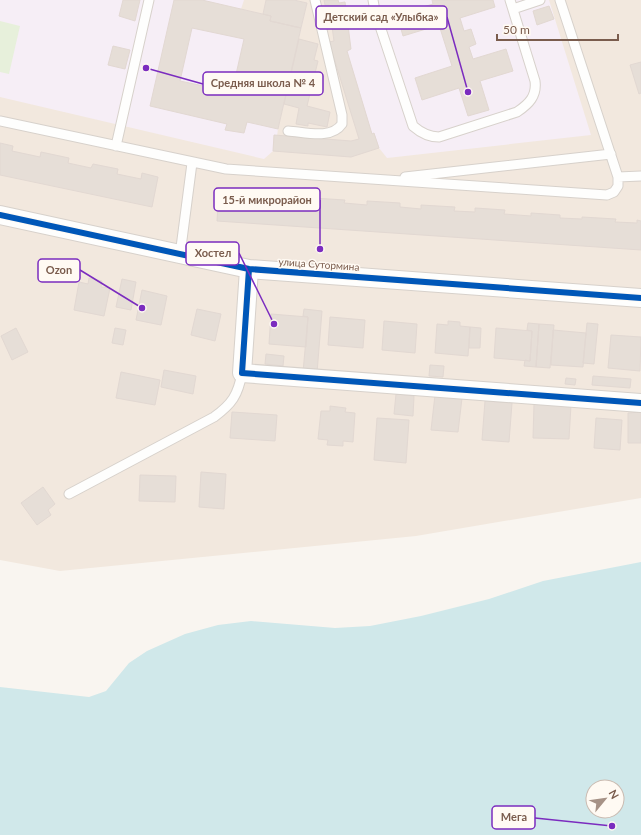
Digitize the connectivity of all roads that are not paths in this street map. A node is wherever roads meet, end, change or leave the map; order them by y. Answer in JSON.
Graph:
{"nodes":[{"id":1,"x":149,"y":0,"type":"edge"},
{"id":2,"x":315,"y":0,"type":"edge"},
{"id":3,"x":373,"y":0,"type":"edge"},
{"id":4,"x":540,"y":0,"type":"edge"},
{"id":5,"x":560,"y":0,"type":"edge"},
{"id":6,"x":511,"y":4,"type":"edge"},
{"id":7,"x":0,"y":121,"type":"edge"},
{"id":8,"x":288,"y":131,"type":"dead end"},
{"id":9,"x":116,"y":146,"type":"junction"},
{"id":10,"x":611,"y":154,"type":"junction"},
{"id":11,"x":192,"y":163,"type":"junction"},
{"id":12,"x":641,"y":176,"type":"edge"},
{"id":13,"x":618,"y":177,"type":"junction"},
{"id":14,"x":382,"y":180,"type":"junction"},
{"id":15,"x":0,"y":215,"type":"edge"},
{"id":16,"x":180,"y":255,"type":"junction"},
{"id":17,"x":249,"y":269,"type":"junction"},
{"id":18,"x":641,"y":298,"type":"edge"},
{"id":19,"x":242,"y":373,"type":"junction"},
{"id":20,"x":641,"y":403,"type":"edge"},
{"id":21,"x":69,"y":494,"type":"dead end"}],
"edges":[{"from":1,"to":9,"type":"lane"},
{"from":2,"to":8,"type":"lane"},
{"from":3,"to":6,"type":"lane"},
{"from":4,"to":6,"type":"lane"},
{"from":5,"to":10,"type":"lane"},
{"from":7,"to":9,"type":"lane"},
{"from":9,"to":11,"type":"lane"},
{"from":10,"to":13,"type":"lane"},
{"from":10,"to":14,"type":"lane"},
{"from":11,"to":14,"type":"lane"},
{"from":11,"to":16,"type":"lane"},
{"from":12,"to":13,"type":"lane"},
{"from":13,"to":14,"type":"lane"},
{"from":15,"to":16,"type":"street","name":"улица Сутормина"},
{"from":16,"to":17,"type":"street","name":"улица Сутормина"},
{"from":17,"to":18,"type":"street","name":"улица Сутормина"},
{"from":17,"to":19,"type":"street"},
{"from":19,"to":20,"type":"street"},
{"from":19,"to":21,"type":"lane"}]}
